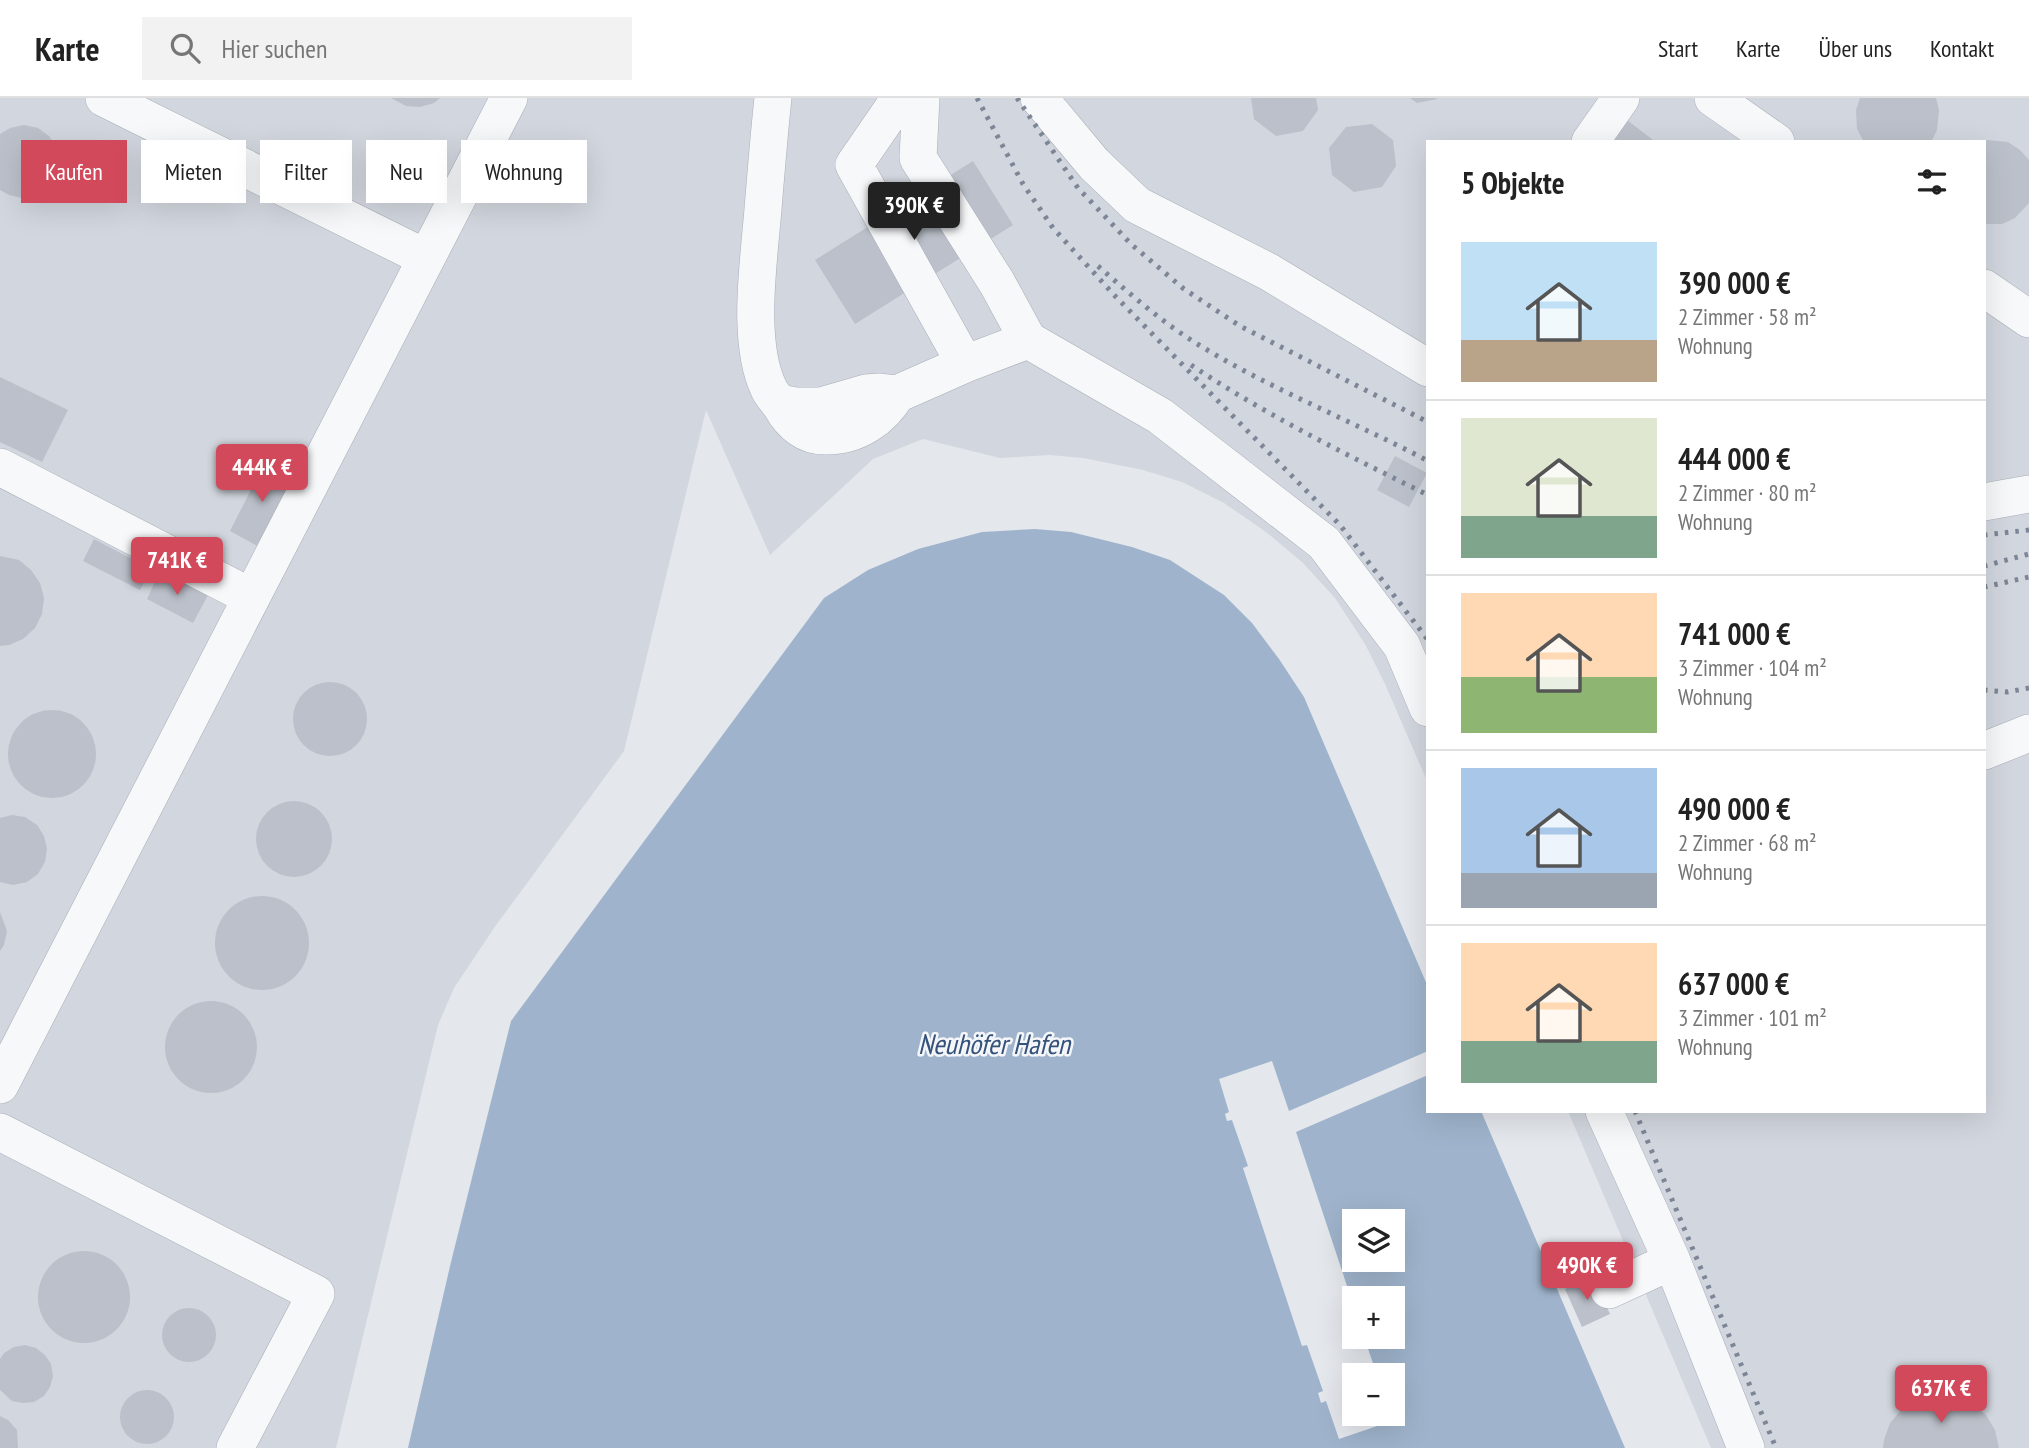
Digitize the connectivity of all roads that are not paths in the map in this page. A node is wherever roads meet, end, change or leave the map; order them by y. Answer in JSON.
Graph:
{"nodes":[{"id":1,"x":104,"y":98,"type":"edge"},
{"id":2,"x":509,"y":98,"type":"edge"},
{"id":3,"x":773,"y":98,"type":"edge"},
{"id":4,"x":900,"y":98,"type":"edge"},
{"id":5,"x":921,"y":98,"type":"edge"},
{"id":6,"x":1039,"y":98,"type":"edge"},
{"id":7,"x":1713,"y":98,"type":"edge"},
{"id":8,"x":1773,"y":140,"type":"edge"},
{"id":9,"x":426,"y":258,"type":"junction"},
{"id":10,"x":1986,"y":289,"type":"edge"},
{"id":11,"x":2029,"y":319,"type":"edge"},
{"id":12,"x":1028,"y":340,"type":"junction"},
{"id":13,"x":964,"y":364,"type":"junction"},
{"id":14,"x":1426,"y":367,"type":"edge"},
{"id":15,"x":0,"y":467,"type":"edge"},
{"id":16,"x":2029,"y":494,"type":"edge"},
{"id":17,"x":1986,"y":502,"type":"edge"},
{"id":18,"x":251,"y":597,"type":"junction"},
{"id":19,"x":1415,"y":645,"type":"edge"},
{"id":20,"x":1426,"y":698,"type":"edge"},
{"id":21,"x":1986,"y":731,"type":"edge"},
{"id":22,"x":2029,"y":732,"type":"edge"},
{"id":23,"x":1986,"y":750,"type":"edge"},
{"id":24,"x":0,"y":1085,"type":"edge"},
{"id":25,"x":1605,"y":1113,"type":"edge"},
{"id":26,"x":0,"y":1132,"type":"edge"},
{"id":27,"x":1672,"y":1261,"type":"junction"},
{"id":28,"x":1609,"y":1290,"type":"dead end"},
{"id":29,"x":235,"y":1448,"type":"edge"},
{"id":30,"x":1746,"y":1448,"type":"edge"}],
"edges":[{"from":1,"to":9,"type":"lane"},
{"from":2,"to":9,"type":"lane"},
{"from":3,"to":13,"type":"lane"},
{"from":4,"to":13,"type":"lane"},
{"from":5,"to":12,"type":"lane"},
{"from":6,"to":14,"type":"lane"},
{"from":7,"to":8,"type":"lane"},
{"from":9,"to":18,"type":"lane"},
{"from":10,"to":11,"type":"lane"},
{"from":12,"to":13,"type":"lane"},
{"from":12,"to":19,"type":"lane"},
{"from":15,"to":18,"type":"lane"},
{"from":16,"to":17,"type":"lane"},
{"from":18,"to":24,"type":"lane"},
{"from":19,"to":20,"type":"lane"},
{"from":21,"to":22,"type":"lane"},
{"from":22,"to":23,"type":"lane"},
{"from":25,"to":27,"type":"lane"},
{"from":26,"to":29,"type":"lane"},
{"from":27,"to":28,"type":"lane"},
{"from":27,"to":30,"type":"lane"}]}
